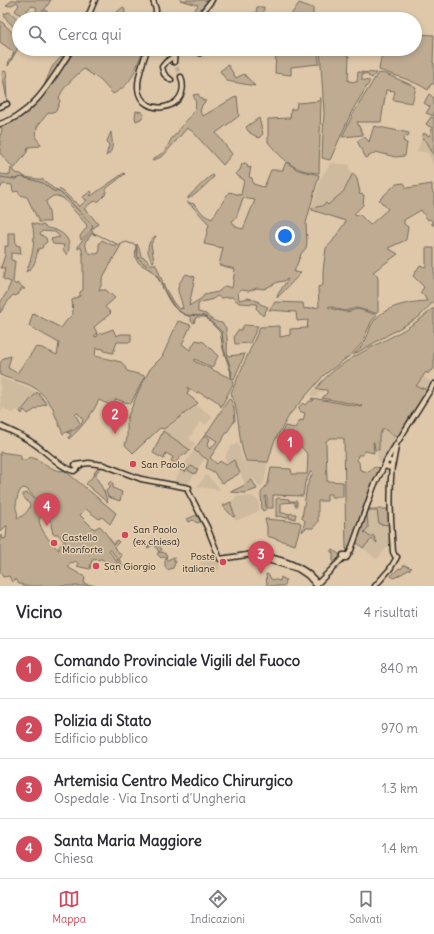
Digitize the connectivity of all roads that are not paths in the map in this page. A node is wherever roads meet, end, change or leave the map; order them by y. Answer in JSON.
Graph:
{"nodes":[{"id":1,"x":95,"y":0,"type":"edge"},
{"id":2,"x":154,"y":0,"type":"edge"},
{"id":3,"x":212,"y":0,"type":"edge"},
{"id":4,"x":90,"y":12,"type":"edge"},
{"id":5,"x":156,"y":12,"type":"edge"},
{"id":6,"x":203,"y":12,"type":"edge"},
{"id":7,"x":67,"y":56,"type":"edge"},
{"id":8,"x":145,"y":56,"type":"edge"},
{"id":9,"x":174,"y":56,"type":"edge"},
{"id":10,"x":181,"y":78,"type":"tunnel mouth"},
{"id":11,"x":171,"y":80,"type":"dead end"},
{"id":12,"x":0,"y":124,"type":"edge"},
{"id":13,"x":434,"y":384,"type":"edge"},
{"id":14,"x":0,"y":426,"type":"edge"},
{"id":15,"x":388,"y":465,"type":"junction"},
{"id":16,"x":316,"y":585,"type":"edge"},
{"id":17,"x":375,"y":586,"type":"edge"}],
"edges":[{"from":1,"to":4,"type":"main road"},
{"from":2,"to":5,"type":"main road"},
{"from":3,"to":6,"type":"main road"},
{"from":7,"to":12,"type":"main road"},
{"from":8,"to":10,"type":"main road"},
{"from":9,"to":11,"type":"main road"},
{"from":13,"to":15,"type":"main road"},
{"from":14,"to":16,"type":"main road"},
{"from":15,"to":16,"type":"main road"},
{"from":15,"to":17,"type":"main road"}]}
